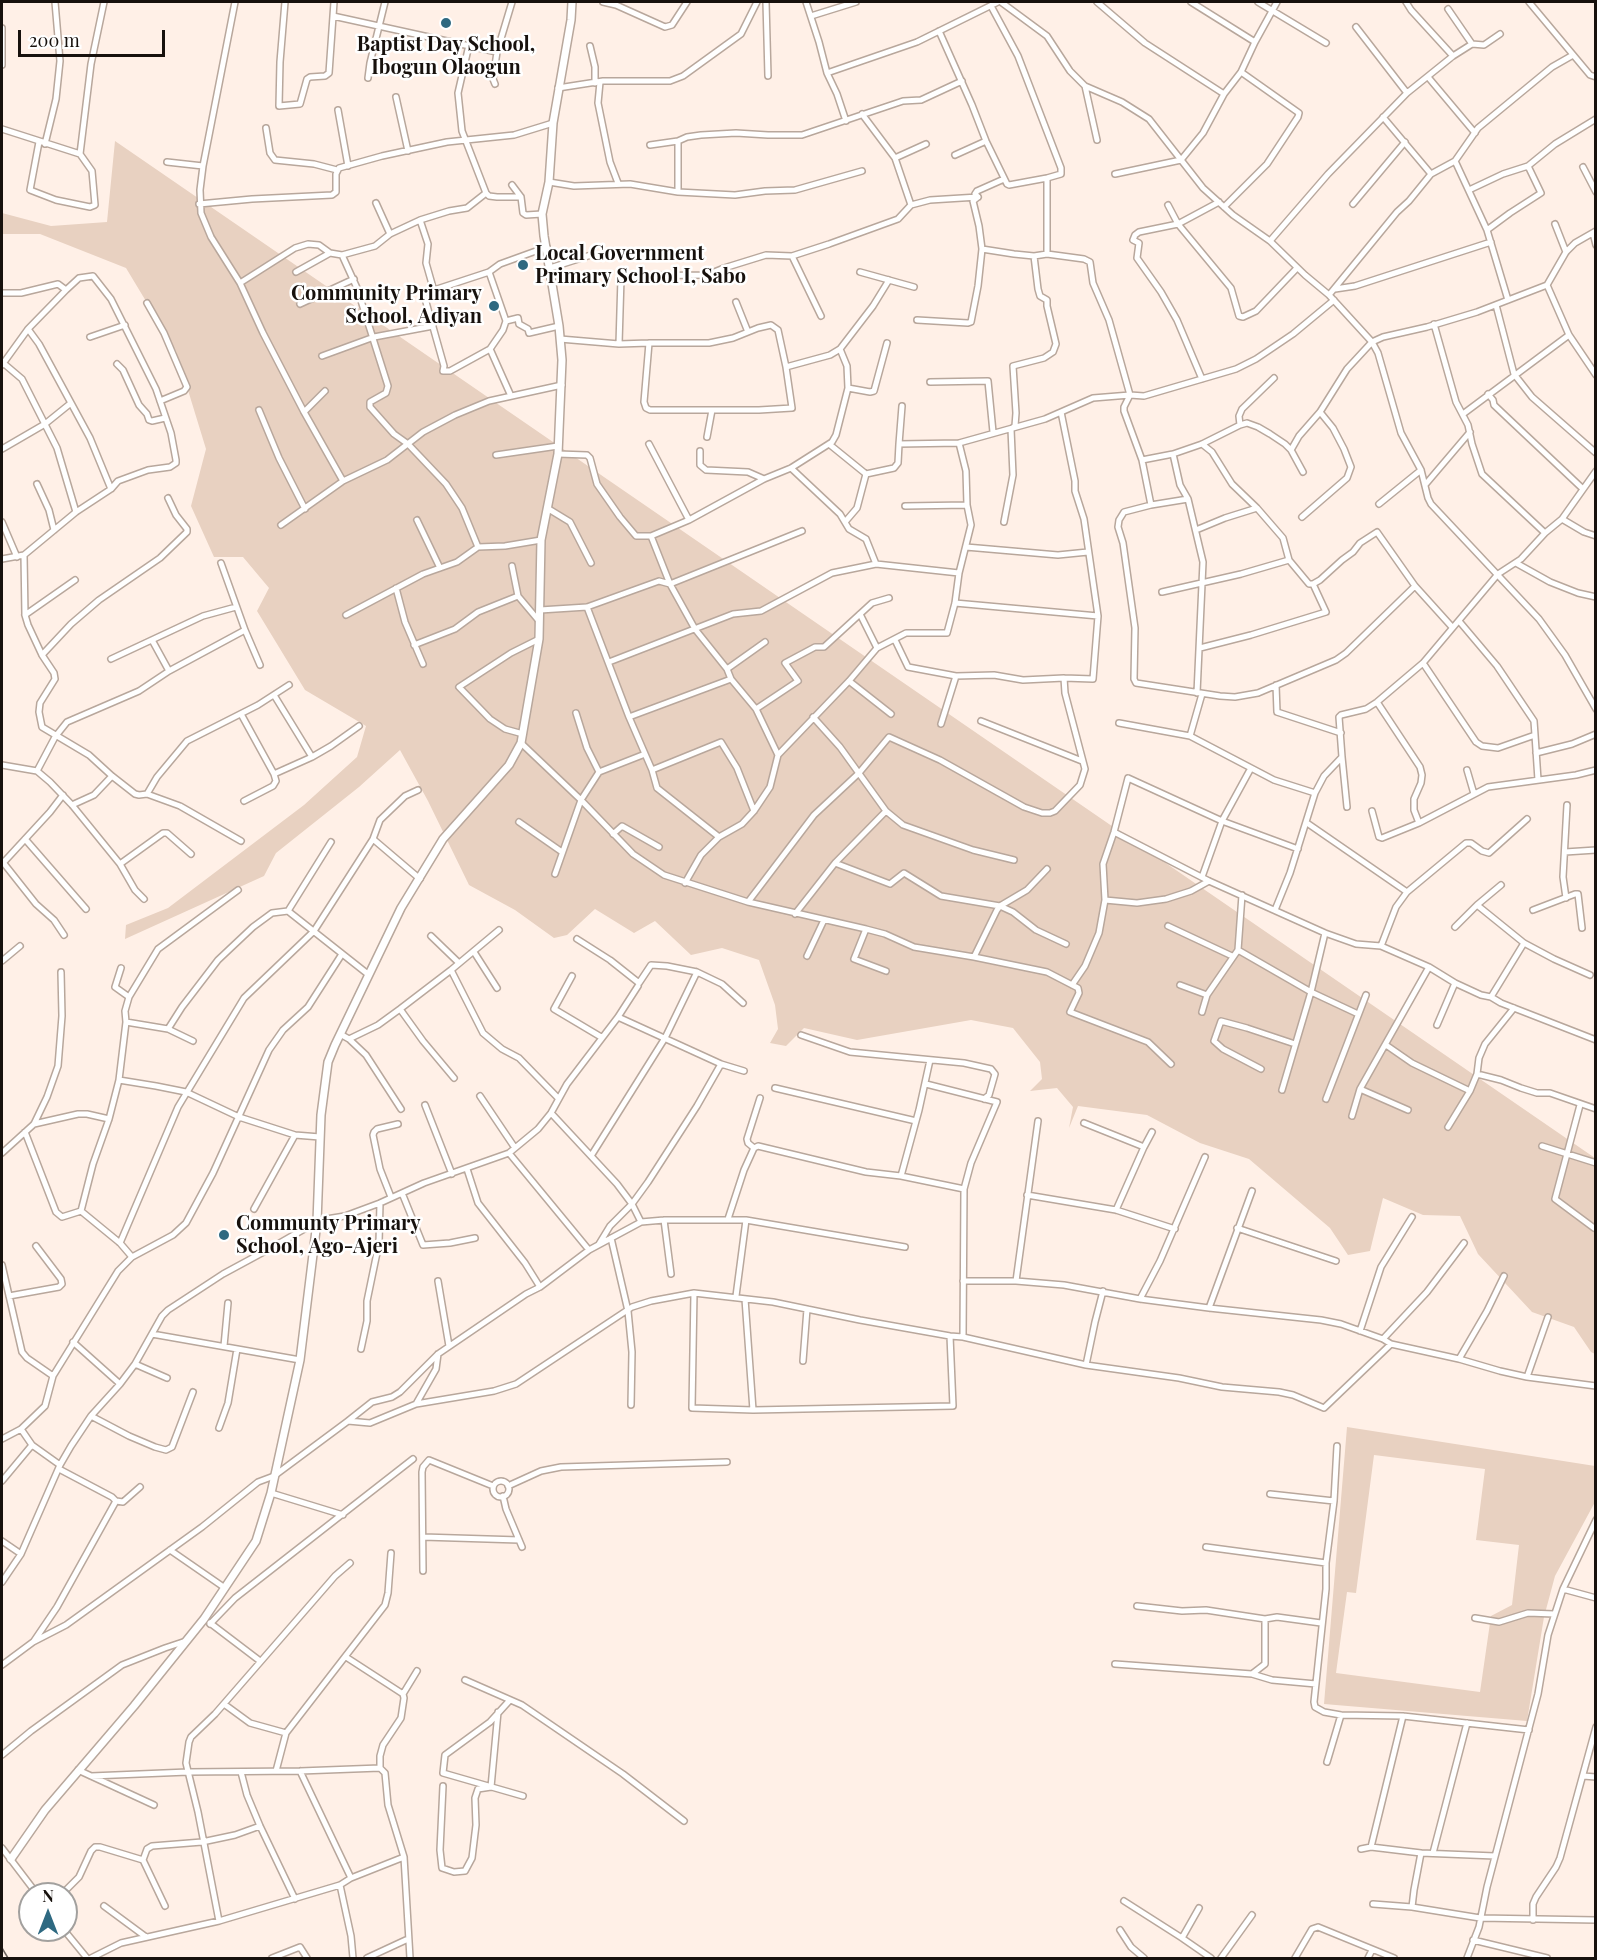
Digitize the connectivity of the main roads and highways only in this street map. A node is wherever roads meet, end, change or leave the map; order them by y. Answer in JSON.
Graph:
{"nodes":[{"id":1,"x":572,"y":2,"type":"edge"},
{"id":2,"x":11,"y":1859,"type":"road end"}],
"edges":[{"from":1,"to":2,"type":"main road"}]}
